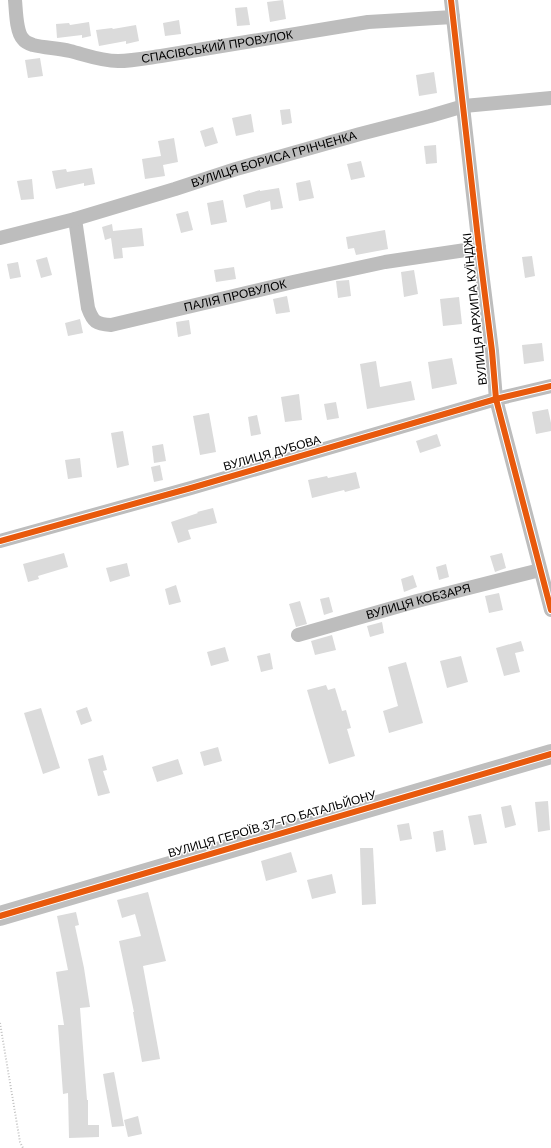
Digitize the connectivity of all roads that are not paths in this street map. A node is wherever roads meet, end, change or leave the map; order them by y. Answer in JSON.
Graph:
{"nodes":[{"id":1,"x":15,"y":0,"type":"edge"},
{"id":2,"x":451,"y":0,"type":"edge"},
{"id":3,"x":453,"y":17,"type":"junction"},
{"id":4,"x":551,"y":98,"type":"edge"},
{"id":5,"x":464,"y":106,"type":"junction"},
{"id":6,"x":76,"y":219,"type":"junction"},
{"id":7,"x":0,"y":238,"type":"edge"},
{"id":8,"x":480,"y":248,"type":"junction"},
{"id":9,"x":551,"y":386,"type":"edge"},
{"id":10,"x":496,"y":399,"type":"junction"},
{"id":11,"x":0,"y":541,"type":"edge"},
{"id":12,"x":540,"y":570,"type":"junction"},
{"id":13,"x":551,"y":610,"type":"edge"},
{"id":14,"x":298,"y":635,"type":"dead end"},
{"id":15,"x":551,"y":754,"type":"edge"},
{"id":16,"x":0,"y":916,"type":"edge"}],
"edges":[{"from":1,"to":3,"type":"street","name":"СПАСІВСЬКИЙ ПРОВУЛОК"},
{"from":2,"to":3,"type":"street","name":"ВУЛИЦЯ АРХИПА КУЇНДЖІ"},
{"from":3,"to":5,"type":"street","name":"ВУЛИЦЯ АРХИПА КУЇНДЖІ"},
{"from":4,"to":5,"type":"street","name":"ВУЛИЦЯ БОРИСА ГРІНЧЕНКА"},
{"from":5,"to":6,"type":"street","name":"ВУЛИЦЯ БОРИСА ГРІНЧЕНКА"},
{"from":5,"to":8,"type":"street","name":"ВУЛИЦЯ АРХИПА КУЇНДЖІ"},
{"from":6,"to":7,"type":"street","name":"ВУЛИЦЯ БОРИСА ГРІНЧЕНКА"},
{"from":6,"to":8,"type":"street","name":"ПАЛІЯ ПРОВУЛОК"},
{"from":8,"to":10,"type":"street","name":"ВУЛИЦЯ АРХИПА КУЇНДЖІ"},
{"from":9,"to":10,"type":"street","name":"ВУЛИЦЯ ДУБОВА"},
{"from":10,"to":11,"type":"street","name":"ВУЛИЦЯ ДУБОВА"},
{"from":10,"to":12,"type":"street","name":"ВУЛИЦЯ АРХИПА КУЇНДЖІ"},
{"from":12,"to":13,"type":"street","name":"ВУЛИЦЯ АРХИПА КУЇНДЖІ"},
{"from":12,"to":14,"type":"street","name":"ВУЛИЦЯ КОБЗАРЯ"},
{"from":15,"to":16,"type":"street","name":"ВУЛИЦЯ ГЕРОЇВ 37-ГО БАТАЛЬЙОНУ"}]}
